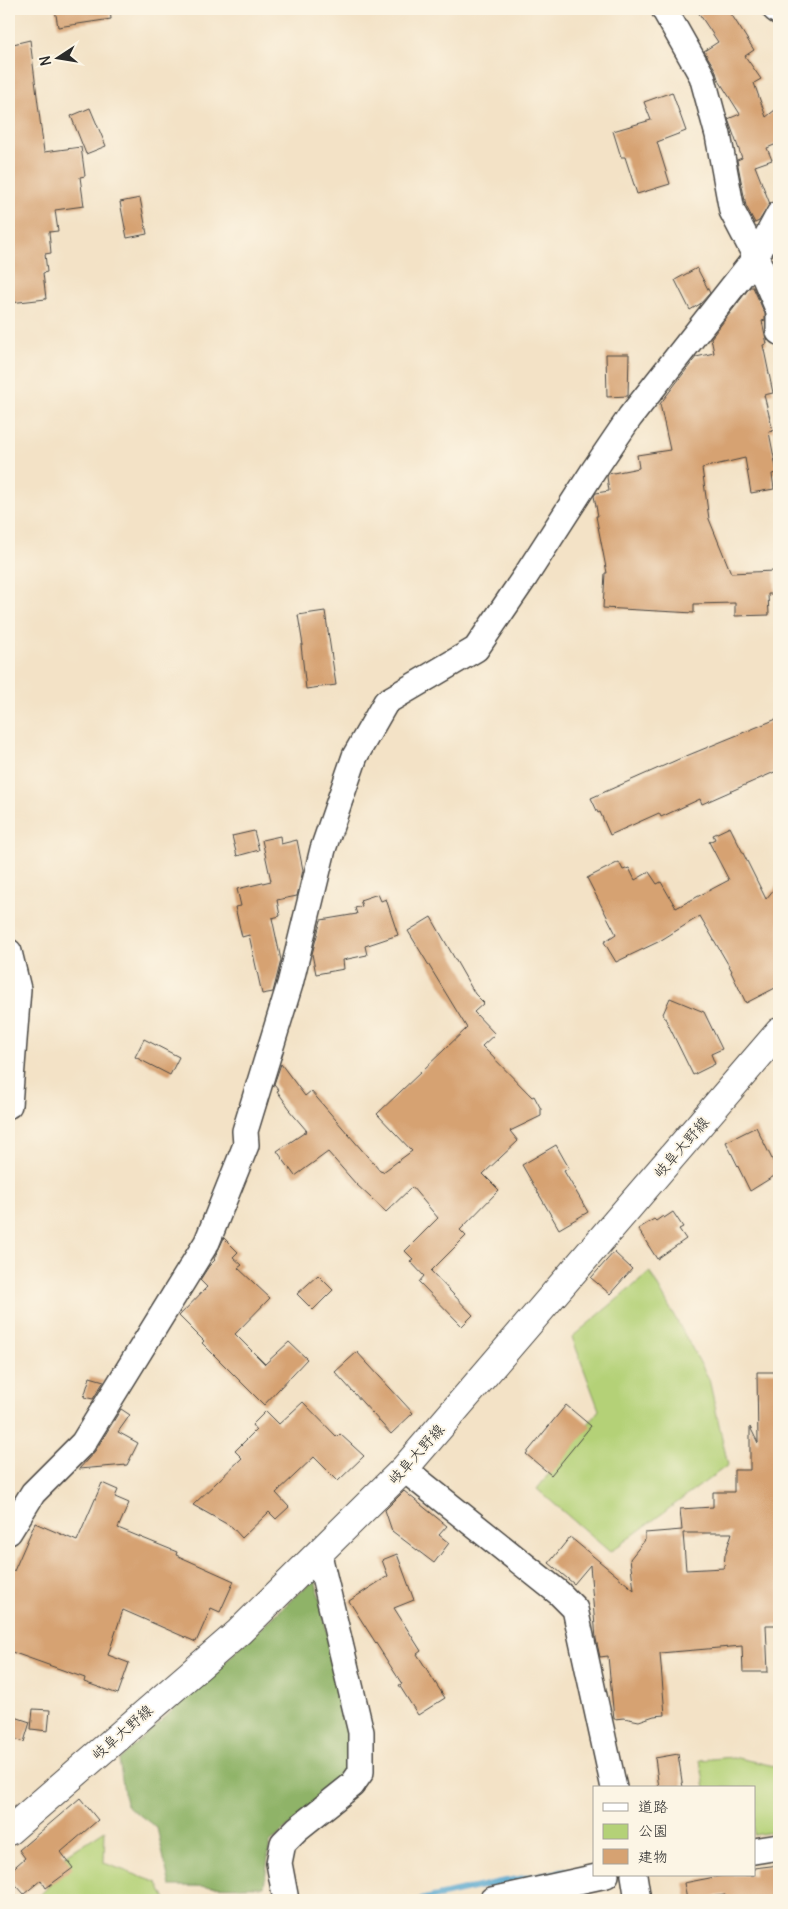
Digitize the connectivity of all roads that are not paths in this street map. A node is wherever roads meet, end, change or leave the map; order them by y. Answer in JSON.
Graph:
{"nodes":[{"id":1,"x":664,"y":9,"type":"edge"},
{"id":2,"x":775,"y":9,"type":"edge"},
{"id":3,"x":779,"y":12,"type":"edge"},
{"id":4,"x":779,"y":214,"type":"edge"},
{"id":5,"x":756,"y":257,"type":"junction"},
{"id":6,"x":779,"y":332,"type":"edge"},
{"id":7,"x":9,"y":952,"type":"edge"},
{"id":8,"x":779,"y":1032,"type":"edge"},
{"id":9,"x":9,"y":1105,"type":"edge"},
{"id":10,"x":404,"y":1469,"type":"junction"},
{"id":11,"x":9,"y":1532,"type":"edge"},
{"id":12,"x":319,"y":1555,"type":"junction"},
{"id":13,"x":614,"y":1786,"type":"edge"},
{"id":14,"x":9,"y":1831,"type":"edge"},
{"id":15,"x":779,"y":1848,"type":"edge"},
{"id":16,"x":756,"y":1851,"type":"edge"},
{"id":17,"x":602,"y":1876,"type":"edge"},
{"id":18,"x":634,"y":1876,"type":"edge"},
{"id":19,"x":504,"y":1899,"type":"edge"},
{"id":20,"x":286,"y":1900,"type":"edge"},
{"id":21,"x":638,"y":1900,"type":"edge"}],
"edges":[{"from":1,"to":5,"type":"street"},
{"from":2,"to":3,"type":"street"},
{"from":4,"to":5,"type":"street"},
{"from":5,"to":6,"type":"street"},
{"from":5,"to":11,"type":"street"},
{"from":7,"to":9,"type":"street"},
{"from":8,"to":10,"type":"main road","name":"岐阜大野線"},
{"from":10,"to":12,"type":"main road","name":"岐阜大野線"},
{"from":10,"to":13,"type":"street"},
{"from":12,"to":14,"type":"main road","name":"岐阜大野線"},
{"from":12,"to":20,"type":"street"},
{"from":15,"to":16,"type":"street"},
{"from":17,"to":19,"type":"street"},
{"from":18,"to":21,"type":"street"}]}
